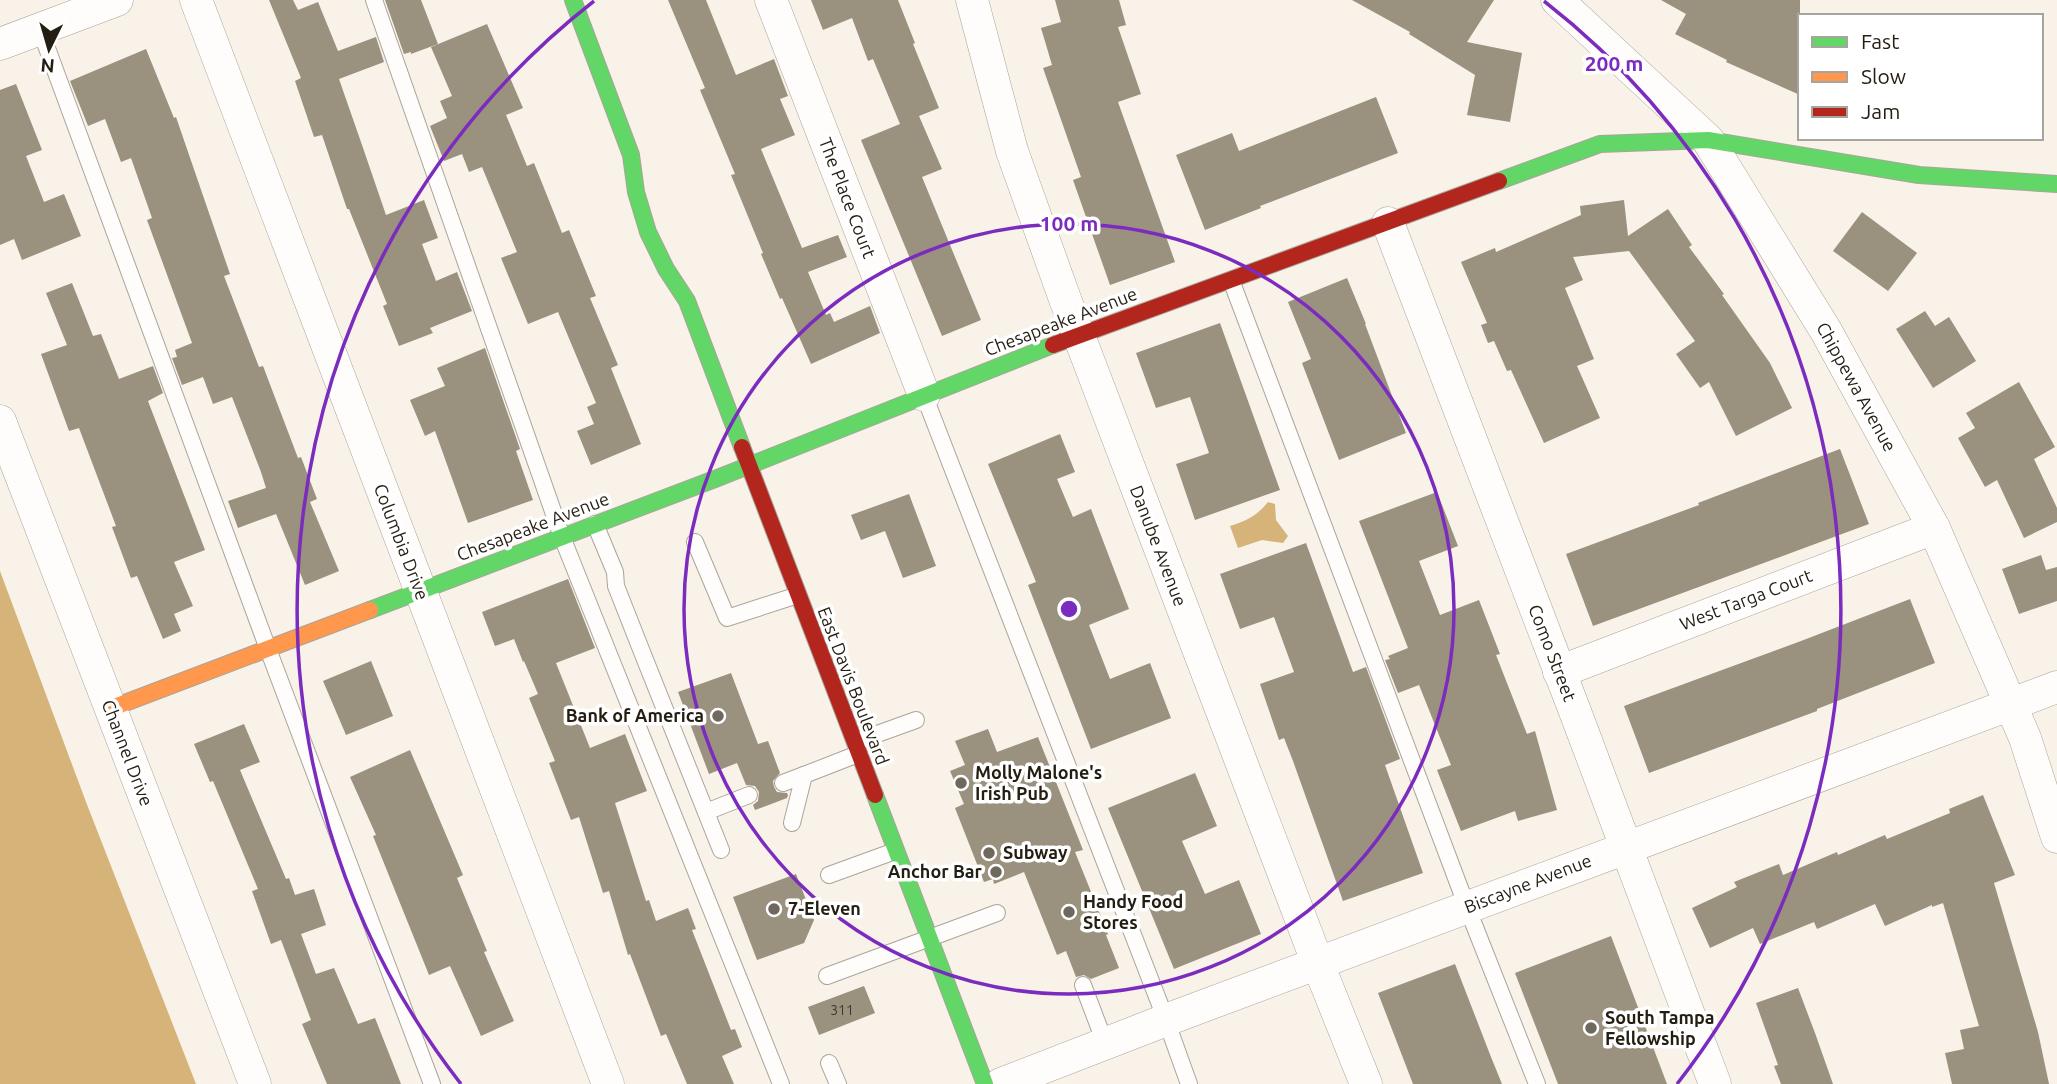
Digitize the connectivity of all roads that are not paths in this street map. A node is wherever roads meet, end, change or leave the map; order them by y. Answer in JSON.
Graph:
{"nodes":[{"id":1,"x":117,"y":0,"type":"edge"},
{"id":2,"x":196,"y":0,"type":"edge"},
{"id":3,"x":373,"y":0,"type":"edge"},
{"id":4,"x":573,"y":0,"type":"edge"},
{"id":5,"x":771,"y":0,"type":"edge"},
{"id":6,"x":972,"y":0,"type":"edge"},
{"id":7,"x":1557,"y":0,"type":"edge"},
{"id":8,"x":40,"y":29,"type":"junction"},
{"id":9,"x":0,"y":44,"type":"edge"},
{"id":10,"x":1708,"y":141,"type":"junction"},
{"id":11,"x":631,"y":155,"type":"junction"},
{"id":12,"x":651,"y":176,"type":"dead end"},
{"id":13,"x":2057,"y":184,"type":"edge"},
{"id":14,"x":1388,"y":223,"type":"junction"},
{"id":15,"x":684,"y":265,"type":"dead end"},
{"id":16,"x":1231,"y":280,"type":"junction"},
{"id":17,"x":687,"y":301,"type":"junction"},
{"id":18,"x":1078,"y":335,"type":"junction"},
{"id":19,"x":923,"y":396,"type":"junction"},
{"id":20,"x":0,"y":421,"type":"edge"},
{"id":21,"x":749,"y":465,"type":"junction"},
{"id":22,"x":595,"y":524,"type":"junction"},
{"id":23,"x":1934,"y":528,"type":"junction"},
{"id":24,"x":562,"y":537,"type":"junction"},
{"id":25,"x":695,"y":542,"type":"dead end"},
{"id":26,"x":420,"y":591,"type":"junction"},
{"id":27,"x":798,"y":595,"type":"junction"},
{"id":28,"x":268,"y":649,"type":"junction"},
{"id":29,"x":1559,"y":672,"type":"junction"},
{"id":30,"x":2057,"y":687,"type":"edge"},
{"id":31,"x":2011,"y":704,"type":"junction"},
{"id":32,"x":109,"y":709,"type":"junction"},
{"id":33,"x":916,"y":720,"type":"dead end"},
{"id":34,"x":856,"y":748,"type":"junction"},
{"id":35,"x":804,"y":775,"type":"junction"},
{"id":36,"x":783,"y":783,"type":"dead end"},
{"id":37,"x":749,"y":795,"type":"dead end"},
{"id":38,"x":706,"y":812,"type":"junction"},
{"id":39,"x":792,"y":823,"type":"dead end"},
{"id":40,"x":2057,"y":837,"type":"edge"},
{"id":41,"x":1625,"y":847,"type":"junction"},
{"id":42,"x":721,"y":850,"type":"dead end"},
{"id":43,"x":895,"y":851,"type":"junction"},
{"id":44,"x":829,"y":875,"type":"dead end"},
{"id":45,"x":1466,"y":907,"type":"junction"},
{"id":46,"x":997,"y":913,"type":"dead end"},
{"id":47,"x":928,"y":938,"type":"junction"},
{"id":48,"x":1318,"y":964,"type":"junction"},
{"id":49,"x":827,"y":976,"type":"dead end"},
{"id":50,"x":1083,"y":985,"type":"dead end"},
{"id":51,"x":1166,"y":1020,"type":"junction"},
{"id":52,"x":1105,"y":1044,"type":"junction"},
{"id":53,"x":829,"y":1063,"type":"dead end"},
{"id":54,"x":255,"y":1084,"type":"edge"},
{"id":55,"x":432,"y":1084,"type":"edge"},
{"id":56,"x":608,"y":1084,"type":"edge"},
{"id":57,"x":781,"y":1084,"type":"edge"},
{"id":58,"x":838,"y":1084,"type":"edge"},
{"id":59,"x":985,"y":1084,"type":"edge"},
{"id":60,"x":1001,"y":1084,"type":"edge"},
{"id":61,"x":1189,"y":1084,"type":"edge"},
{"id":62,"x":1366,"y":1084,"type":"edge"},
{"id":63,"x":1537,"y":1084,"type":"edge"},
{"id":64,"x":1715,"y":1084,"type":"edge"}],
"edges":[{"from":1,"to":8,"type":"street"},
{"from":2,"to":26,"type":"street","name":"Columbia Drive"},
{"from":3,"to":24,"type":"lane"},
{"from":4,"to":11,"type":"street","name":"East Davis Boulevard"},
{"from":5,"to":19,"type":"street","name":"The Place Court"},
{"from":6,"to":18,"type":"street","name":"Danube Avenue"},
{"from":7,"to":10,"type":"street","name":"Chippewa Avenue"},
{"from":8,"to":9,"type":"street"},
{"from":8,"to":28,"type":"lane"},
{"from":10,"to":13,"type":"street","name":"Chesapeake Avenue"},
{"from":10,"to":14,"type":"street","name":"Chesapeake Avenue"},
{"from":10,"to":23,"type":"street","name":"Chippewa Avenue"},
{"from":11,"to":12,"type":"street","name":"East Davis Boulevard"},
{"from":11,"to":17,"type":"street","name":"East Davis Boulevard"},
{"from":14,"to":16,"type":"street","name":"Chesapeake Avenue"},
{"from":14,"to":29,"type":"street","name":"Como Street"},
{"from":15,"to":17,"type":"street","name":"East Davis Boulevard"},
{"from":16,"to":18,"type":"street","name":"Chesapeake Avenue"},
{"from":16,"to":45,"type":"lane"},
{"from":17,"to":21,"type":"street","name":"East Davis Boulevard"},
{"from":18,"to":19,"type":"street","name":"Chesapeake Avenue"},
{"from":18,"to":48,"type":"street","name":"Danube Avenue"},
{"from":19,"to":21,"type":"street","name":"Chesapeake Avenue"},
{"from":19,"to":51,"type":"lane"},
{"from":20,"to":32,"type":"street","name":"Channel Drive"},
{"from":21,"to":22,"type":"street","name":"Chesapeake Avenue"},
{"from":21,"to":27,"type":"street","name":"East Davis Boulevard"},
{"from":22,"to":24,"type":"street","name":"Chesapeake Avenue"},
{"from":22,"to":38,"type":"lane"},
{"from":23,"to":29,"type":"street","name":"West Targa Court"},
{"from":23,"to":31,"type":"street","name":"Chippewa Avenue"},
{"from":24,"to":26,"type":"street","name":"Chesapeake Avenue"},
{"from":24,"to":57,"type":"lane"},
{"from":25,"to":27,"type":"lane"},
{"from":26,"to":28,"type":"street","name":"Chesapeake Avenue"},
{"from":26,"to":56,"type":"street","name":"Columbia Drive"},
{"from":27,"to":34,"type":"street","name":"East Davis Boulevard"},
{"from":28,"to":32,"type":"street","name":"Chesapeake Avenue"},
{"from":28,"to":55,"type":"lane"},
{"from":29,"to":41,"type":"street","name":"Como Street"},
{"from":30,"to":31,"type":"street","name":"Biscayne Avenue"},
{"from":31,"to":40,"type":"street","name":"Chippewa Avenue"},
{"from":31,"to":41,"type":"street","name":"Biscayne Avenue"},
{"from":32,"to":54,"type":"street","name":"Channel Drive"},
{"from":33,"to":34,"type":"lane"},
{"from":34,"to":35,"type":"lane"},
{"from":34,"to":43,"type":"street","name":"East Davis Boulevard"},
{"from":35,"to":36,"type":"lane"},
{"from":35,"to":39,"type":"lane"},
{"from":37,"to":38,"type":"lane"},
{"from":38,"to":42,"type":"lane"},
{"from":41,"to":45,"type":"street","name":"Biscayne Avenue"},
{"from":41,"to":64,"type":"street","name":"Como Street"},
{"from":43,"to":44,"type":"lane"},
{"from":43,"to":47,"type":"street","name":"East Davis Boulevard"},
{"from":45,"to":48,"type":"street","name":"Biscayne Avenue"},
{"from":45,"to":63,"type":"lane"},
{"from":46,"to":47,"type":"lane"},
{"from":47,"to":49,"type":"lane"},
{"from":47,"to":59,"type":"street","name":"East Davis Boulevard"},
{"from":48,"to":51,"type":"street","name":"Biscayne Avenue"},
{"from":48,"to":62,"type":"street","name":"Danube Avenue"},
{"from":50,"to":52,"type":"lane"},
{"from":51,"to":52,"type":"street","name":"Biscayne Avenue"},
{"from":51,"to":61,"type":"lane"},
{"from":52,"to":60,"type":"street","name":"Biscayne Avenue"},
{"from":53,"to":58,"type":"lane"}]}
